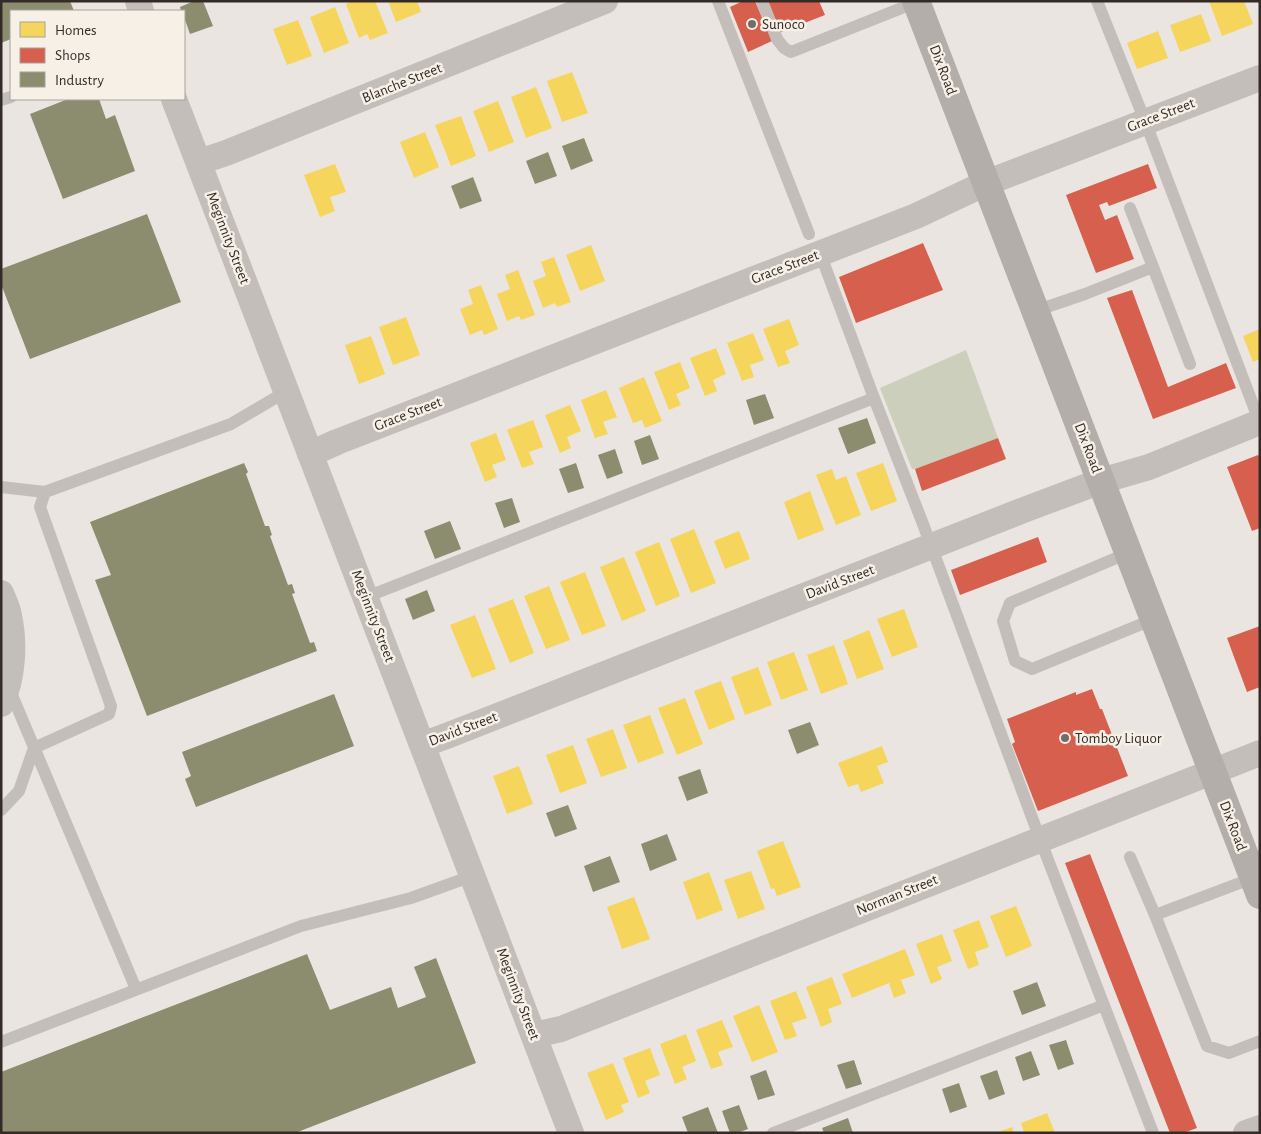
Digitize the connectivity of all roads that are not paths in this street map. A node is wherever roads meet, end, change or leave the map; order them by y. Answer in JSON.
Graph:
{"nodes":[{"id":1,"x":606,"y":1,"type":"edge"},
{"id":2,"x":718,"y":1,"type":"edge"},
{"id":3,"x":762,"y":1,"type":"edge"},
{"id":4,"x":1097,"y":1,"type":"edge"},
{"id":5,"x":916,"y":2,"type":"edge"},
{"id":6,"x":1260,"y":78,"type":"edge"},
{"id":7,"x":174,"y":100,"type":"edge"},
{"id":8,"x":1146,"y":121,"type":"junction"},
{"id":9,"x":199,"y":162,"type":"junction"},
{"id":10,"x":986,"y":182,"type":"junction"},
{"id":11,"x":1130,"y":208,"type":"dead end"},
{"id":12,"x":815,"y":244,"type":"junction"},
{"id":13,"x":1153,"y":267,"type":"junction"},
{"id":14,"x":1035,"y":311,"type":"junction"},
{"id":15,"x":1190,"y":364,"type":"dead end"},
{"id":16,"x":287,"y":390,"type":"junction"},
{"id":17,"x":874,"y":398,"type":"junction"},
{"id":18,"x":1260,"y":422,"type":"edge"},
{"id":19,"x":310,"y":454,"type":"junction"},
{"id":20,"x":1101,"y":482,"type":"junction"},
{"id":21,"x":1,"y":487,"type":"edge"},
{"id":22,"x":45,"y":492,"type":"junction"},
{"id":23,"x":932,"y":546,"type":"junction"},
{"id":24,"x":1128,"y":552,"type":"junction"},
{"id":25,"x":1,"y":593,"type":"edge"},
{"id":26,"x":366,"y":597,"type":"junction"},
{"id":27,"x":1154,"y":619,"type":"junction"},
{"id":28,"x":4,"y":695,"type":"edge"},
{"id":29,"x":422,"y":745,"type":"junction"},
{"id":30,"x":34,"y":748,"type":"junction"},
{"id":31,"x":1260,"y":753,"type":"edge"},
{"id":32,"x":1212,"y":771,"type":"junction"},
{"id":33,"x":1,"y":810,"type":"edge"},
{"id":34,"x":1040,"y":839,"type":"junction"},
{"id":35,"x":1130,"y":857,"type":"dead end"},
{"id":36,"x":472,"y":876,"type":"junction"},
{"id":37,"x":1256,"y":887,"type":"edge"},
{"id":38,"x":1155,"y":915,"type":"junction"},
{"id":39,"x":136,"y":989,"type":"junction"},
{"id":40,"x":1104,"y":1005,"type":"junction"},
{"id":41,"x":534,"y":1034,"type":"junction"},
{"id":42,"x":1260,"y":1041,"type":"edge"},
{"id":43,"x":1,"y":1042,"type":"edge"},
{"id":44,"x":1260,"y":1128,"type":"edge"},
{"id":45,"x":571,"y":1133,"type":"edge"},
{"id":46,"x":773,"y":1133,"type":"edge"},
{"id":47,"x":1153,"y":1133,"type":"edge"},
{"id":48,"x":1246,"y":1133,"type":"edge"}],
"edges":[{"from":1,"to":9,"type":"street","name":"Blanche Street"},
{"from":2,"to":12,"type":"lane"},
{"from":3,"to":5,"type":"lane"},
{"from":4,"to":8,"type":"lane"},
{"from":5,"to":10,"type":"main road","name":"Dix Road"},
{"from":6,"to":8,"type":"street","name":"Grace Street"},
{"from":7,"to":9,"type":"street","name":"Meginnity Street"},
{"from":8,"to":10,"type":"street","name":"Grace Street"},
{"from":8,"to":18,"type":"lane"},
{"from":9,"to":16,"type":"street","name":"Meginnity Street"},
{"from":10,"to":12,"type":"street","name":"Grace Street"},
{"from":10,"to":14,"type":"main road","name":"Dix Road"},
{"from":11,"to":13,"type":"lane"},
{"from":12,"to":17,"type":"lane"},
{"from":12,"to":19,"type":"street","name":"Grace Street"},
{"from":13,"to":14,"type":"lane"},
{"from":13,"to":15,"type":"lane"},
{"from":14,"to":20,"type":"main road","name":"Dix Road"},
{"from":16,"to":19,"type":"street","name":"Meginnity Street"},
{"from":16,"to":22,"type":"lane"},
{"from":17,"to":23,"type":"lane"},
{"from":17,"to":26,"type":"lane"},
{"from":18,"to":20,"type":"street","name":"David Street"},
{"from":19,"to":26,"type":"street","name":"Meginnity Street"},
{"from":20,"to":23,"type":"street","name":"David Street"},
{"from":20,"to":24,"type":"main road","name":"Dix Road"},
{"from":21,"to":22,"type":"lane"},
{"from":22,"to":30,"type":"lane"},
{"from":23,"to":29,"type":"street","name":"David Street"},
{"from":23,"to":34,"type":"lane"},
{"from":24,"to":27,"type":"main road","name":"Dix Road"},
{"from":24,"to":27,"type":"lane"},
{"from":25,"to":28,"type":"street"},
{"from":26,"to":29,"type":"street","name":"Meginnity Street"},
{"from":27,"to":32,"type":"main road","name":"Dix Road"},
{"from":28,"to":30,"type":"lane"},
{"from":29,"to":36,"type":"street","name":"Meginnity Street"},
{"from":30,"to":33,"type":"lane"},
{"from":30,"to":39,"type":"lane"},
{"from":31,"to":32,"type":"street","name":"Norman Street"},
{"from":32,"to":34,"type":"street","name":"Norman Street"},
{"from":32,"to":37,"type":"main road","name":"Dix Road"},
{"from":34,"to":40,"type":"lane"},
{"from":34,"to":41,"type":"street","name":"Norman Street"},
{"from":35,"to":38,"type":"lane"},
{"from":36,"to":39,"type":"lane"},
{"from":36,"to":41,"type":"street","name":"Meginnity Street"},
{"from":37,"to":38,"type":"lane"},
{"from":38,"to":42,"type":"lane"},
{"from":39,"to":43,"type":"lane"},
{"from":40,"to":46,"type":"lane"},
{"from":40,"to":47,"type":"lane"},
{"from":41,"to":45,"type":"street","name":"Meginnity Street"},
{"from":44,"to":48,"type":"street"}]}
